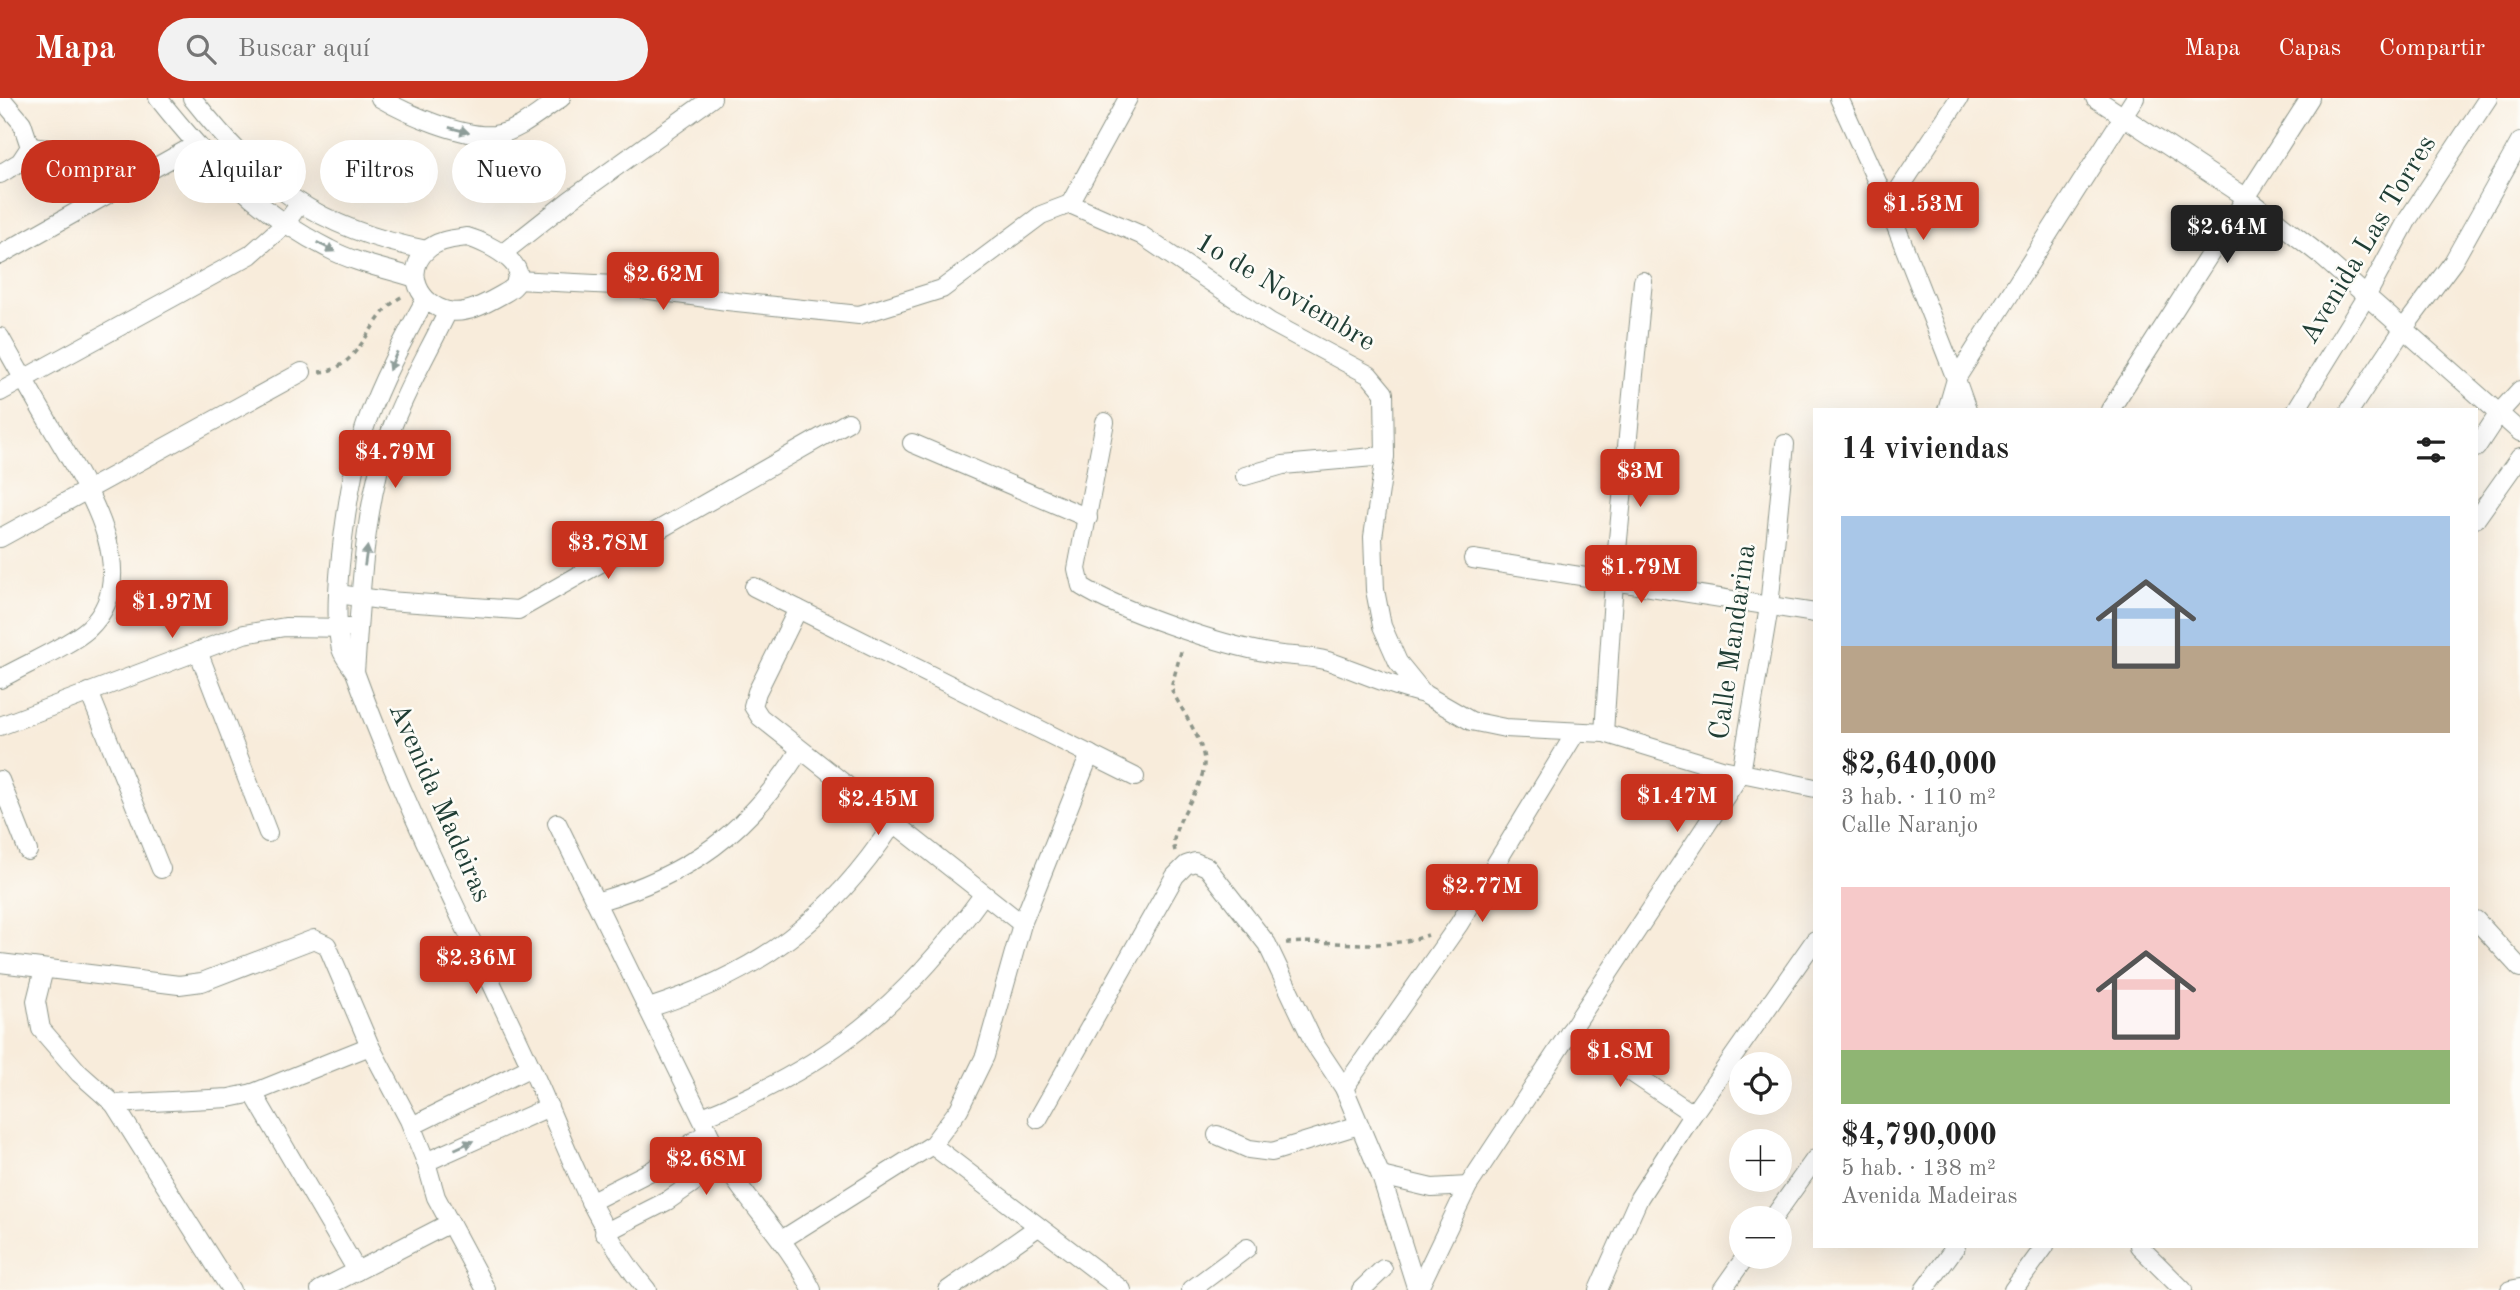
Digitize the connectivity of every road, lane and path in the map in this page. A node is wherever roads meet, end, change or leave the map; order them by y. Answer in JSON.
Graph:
{"nodes":[{"id":1,"x":1,"y":98,"type":"edge"},
{"id":2,"x":158,"y":98,"type":"edge"},
{"id":3,"x":192,"y":98,"type":"edge"},
{"id":4,"x":380,"y":98,"type":"edge"},
{"id":5,"x":561,"y":98,"type":"edge"},
{"id":6,"x":712,"y":98,"type":"edge"},
{"id":7,"x":1128,"y":98,"type":"edge"},
{"id":8,"x":1839,"y":98,"type":"edge"},
{"id":9,"x":1959,"y":98,"type":"edge"},
{"id":10,"x":2095,"y":98,"type":"edge"},
{"id":11,"x":2135,"y":98,"type":"edge"},
{"id":12,"x":2310,"y":98,"type":"edge"},
{"id":13,"x":2488,"y":98,"type":"edge"},
{"id":14,"x":2124,"y":116,"type":"junction"},
{"id":15,"x":28,"y":140,"type":"edge"},
{"id":16,"x":191,"y":140,"type":"edge"},
{"id":17,"x":228,"y":140,"type":"edge"},
{"id":18,"x":2520,"y":142,"type":"edge"},
{"id":19,"x":174,"y":157,"type":"edge"},
{"id":20,"x":21,"y":160,"type":"edge"},
{"id":21,"x":0,"y":174,"type":"edge"},
{"id":22,"x":2247,"y":198,"type":"junction"},
{"id":23,"x":259,"y":203,"type":"edge"},
{"id":24,"x":300,"y":203,"type":"joint"},
{"id":25,"x":1070,"y":204,"type":"junction"},
{"id":26,"x":1888,"y":206,"type":"junction"},
{"id":27,"x":285,"y":224,"type":"junction"},
{"id":28,"x":427,"y":250,"type":"junction"},
{"id":29,"x":503,"y":253,"type":"junction"},
{"id":30,"x":0,"y":255,"type":"edge"},
{"id":31,"x":516,"y":280,"type":"junction"},
{"id":32,"x":1643,"y":281,"type":"dead end"},
{"id":33,"x":419,"y":289,"type":"junction"},
{"id":34,"x":2367,"y":295,"type":"junction"},
{"id":35,"x":448,"y":311,"type":"junction"},
{"id":36,"x":2403,"y":328,"type":"junction"},
{"id":37,"x":0,"y":337,"type":"edge"},
{"id":38,"x":302,"y":372,"type":"joint"},
{"id":39,"x":23,"y":379,"type":"junction"},
{"id":40,"x":1954,"y":385,"type":"junction"},
{"id":41,"x":2520,"y":390,"type":"edge"},
{"id":42,"x":0,"y":392,"type":"edge"},
{"id":43,"x":1948,"y":408,"type":"edge"},
{"id":44,"x":1966,"y":408,"type":"edge"},
{"id":45,"x":2111,"y":408,"type":"edge"},
{"id":46,"x":2298,"y":408,"type":"edge"},
{"id":47,"x":2351,"y":408,"type":"edge"},
{"id":48,"x":2499,"y":413,"type":"junction"},
{"id":49,"x":366,"y":422,"type":"junction"},
{"id":50,"x":848,"y":422,"type":"dead end"},
{"id":51,"x":1105,"y":422,"type":"dead end"},
{"id":52,"x":2520,"y":432,"type":"edge"},
{"id":53,"x":390,"y":433,"type":"junction"},
{"id":54,"x":912,"y":443,"type":"dead end"},
{"id":55,"x":1785,"y":444,"type":"dead end"},
{"id":56,"x":2478,"y":445,"type":"edge"},
{"id":57,"x":1385,"y":456,"type":"junction"},
{"id":58,"x":2520,"y":457,"type":"edge"},
{"id":59,"x":1245,"y":476,"type":"dead end"},
{"id":60,"x":87,"y":490,"type":"junction"},
{"id":61,"x":2478,"y":516,"type":"edge"},
{"id":62,"x":1088,"y":518,"type":"junction"},
{"id":63,"x":0,"y":538,"type":"edge"},
{"id":64,"x":1473,"y":559,"type":"dead end"},
{"id":65,"x":1614,"y":581,"type":"junction"},
{"id":66,"x":754,"y":587,"type":"dead end"},
{"id":67,"x":338,"y":594,"type":"junction"},
{"id":68,"x":360,"y":597,"type":"junction"},
{"id":69,"x":1769,"y":607,"type":"junction"},
{"id":70,"x":798,"y":610,"type":"junction"},
{"id":71,"x":1813,"y":613,"type":"edge"},
{"id":72,"x":338,"y":626,"type":"junction"},
{"id":73,"x":356,"y":629,"type":"junction"},
{"id":74,"x":1189,"y":629,"type":"junction"},
{"id":75,"x":198,"y":651,"type":"junction"},
{"id":76,"x":355,"y":672,"type":"junction"},
{"id":77,"x":0,"y":679,"type":"edge"},
{"id":78,"x":89,"y":692,"type":"junction"},
{"id":79,"x":1424,"y":694,"type":"junction"},
{"id":80,"x":0,"y":726,"type":"edge"},
{"id":81,"x":1576,"y":732,"type":"junction"},
{"id":82,"x":1604,"y":733,"type":"junction"},
{"id":83,"x":800,"y":750,"type":"junction"},
{"id":84,"x":1090,"y":754,"type":"junction"},
{"id":85,"x":1741,"y":773,"type":"junction"},
{"id":86,"x":1135,"y":776,"type":"dead end"},
{"id":87,"x":0,"y":780,"type":"edge"},
{"id":88,"x":1813,"y":788,"type":"edge"},
{"id":89,"x":557,"y":823,"type":"dead end"},
{"id":90,"x":894,"y":824,"type":"junction"},
{"id":91,"x":268,"y":833,"type":"dead end"},
{"id":92,"x":28,"y":851,"type":"dead end"},
{"id":93,"x":161,"y":869,"type":"dead end"},
{"id":94,"x":1181,"y":870,"type":"junction"},
{"id":95,"x":983,"y":895,"type":"junction"},
{"id":96,"x":596,"y":902,"type":"junction"},
{"id":97,"x":2478,"y":922,"type":"edge"},
{"id":98,"x":1022,"y":924,"type":"junction"},
{"id":99,"x":1460,"y":924,"type":"junction"},
{"id":100,"x":1813,"y":943,"type":"edge"},
{"id":101,"x":1266,"y":944,"type":"junction"},
{"id":102,"x":0,"y":964,"type":"edge"},
{"id":103,"x":2520,"y":968,"type":"edge"},
{"id":104,"x":44,"y":969,"type":"junction"},
{"id":105,"x":649,"y":1008,"type":"junction"},
{"id":106,"x":1570,"y":1031,"type":"junction"},
{"id":107,"x":370,"y":1046,"type":"junction"},
{"id":108,"x":531,"y":1067,"type":"junction"},
{"id":109,"x":1344,"y":1088,"type":"junction"},
{"id":110,"x":253,"y":1093,"type":"junction"},
{"id":111,"x":114,"y":1104,"type":"junction"},
{"id":112,"x":549,"y":1107,"type":"junction"},
{"id":113,"x":1693,"y":1114,"type":"junction"},
{"id":114,"x":1038,"y":1119,"type":"dead end"},
{"id":115,"x":705,"y":1124,"type":"junction"},
{"id":116,"x":1359,"y":1125,"type":"junction"},
{"id":117,"x":412,"y":1126,"type":"junction"},
{"id":118,"x":1217,"y":1135,"type":"dead end"},
{"id":119,"x":932,"y":1145,"type":"junction"},
{"id":120,"x":426,"y":1162,"type":"junction"},
{"id":121,"x":723,"y":1162,"type":"junction"},
{"id":122,"x":1813,"y":1162,"type":"edge"},
{"id":123,"x":1381,"y":1176,"type":"junction"},
{"id":124,"x":1468,"y":1186,"type":"junction"},
{"id":125,"x":590,"y":1202,"type":"junction"},
{"id":126,"x":1782,"y":1206,"type":"edge"},
{"id":127,"x":450,"y":1223,"type":"junction"},
{"id":128,"x":1038,"y":1227,"type":"junction"},
{"id":129,"x":604,"y":1233,"type":"junction"},
{"id":130,"x":783,"y":1239,"type":"junction"},
{"id":131,"x":1247,"y":1248,"type":"dead end"},
{"id":132,"x":1955,"y":1248,"type":"edge"},
{"id":133,"x":2044,"y":1248,"type":"edge"},
{"id":134,"x":2141,"y":1248,"type":"edge"},
{"id":135,"x":1383,"y":1269,"type":"dead end"},
{"id":136,"x":1737,"y":1269,"type":"edge"},
{"id":137,"x":357,"y":1271,"type":"junction"},
{"id":138,"x":2520,"y":1288,"type":"edge"},
{"id":139,"x":2180,"y":1289,"type":"edge"},
{"id":140,"x":232,"y":1290,"type":"edge"},
{"id":141,"x":320,"y":1290,"type":"edge"},
{"id":142,"x":486,"y":1290,"type":"edge"},
{"id":143,"x":647,"y":1290,"type":"edge"},
{"id":144,"x":812,"y":1290,"type":"edge"},
{"id":145,"x":948,"y":1290,"type":"edge"},
{"id":146,"x":1122,"y":1290,"type":"edge"},
{"id":147,"x":1191,"y":1290,"type":"edge"},
{"id":148,"x":1361,"y":1290,"type":"edge"},
{"id":149,"x":1417,"y":1290,"type":"edge"},
{"id":150,"x":1598,"y":1290,"type":"edge"},
{"id":151,"x":1722,"y":1290,"type":"edge"},
{"id":152,"x":1924,"y":1290,"type":"edge"},
{"id":153,"x":2013,"y":1290,"type":"edge"},
{"id":154,"x":2510,"y":1290,"type":"edge"}],
"edges":[{"from":1,"to":15,"type":"street"},
{"from":2,"to":16,"type":"street"},
{"from":3,"to":17,"type":"street"},
{"from":4,"to":5,"type":"street","one_way":true},
{"from":6,"to":29,"type":"street"},
{"from":7,"to":25,"type":"street"},
{"from":8,"to":26,"type":"street"},
{"from":9,"to":26,"type":"street"},
{"from":10,"to":14,"type":"street"},
{"from":11,"to":14,"type":"street"},
{"from":12,"to":22,"type":"street"},
{"from":13,"to":34,"type":"street","name":"Avenida Las Torres"},
{"from":14,"to":22,"type":"street"},
{"from":14,"to":40,"type":"street"},
{"from":18,"to":36,"type":"street"},
{"from":19,"to":30,"type":"street"},
{"from":20,"to":21,"type":"street"},
{"from":22,"to":34,"type":"street"},
{"from":22,"to":45,"type":"street"},
{"from":23,"to":27,"type":"street"},
{"from":24,"to":27,"type":"street"},
{"from":24,"to":28,"type":"street"},
{"from":25,"to":31,"type":"street"},
{"from":25,"to":57,"type":"street","name":"1o de Noviembre"},
{"from":26,"to":40,"type":"street"},
{"from":27,"to":33,"type":"street","one_way":true},
{"from":27,"to":39,"type":"street"},
{"from":28,"to":29,"type":"street"},
{"from":28,"to":33,"type":"street"},
{"from":29,"to":31,"type":"street"},
{"from":31,"to":35,"type":"street"},
{"from":32,"to":65,"type":"street"},
{"from":33,"to":35,"type":"street"},
{"from":33,"to":38,"type":"path"},
{"from":33,"to":49,"type":"street","name":"Avenida Madeiras","one_way":true},
{"from":34,"to":36,"type":"street"},
{"from":34,"to":46,"type":"street","name":"Avenida Las Torres"},
{"from":35,"to":53,"type":"street","name":"Avenida Madeiras"},
{"from":36,"to":47,"type":"street"},
{"from":36,"to":48,"type":"street"},
{"from":37,"to":39,"type":"street"},
{"from":38,"to":60,"type":"street"},
{"from":39,"to":42,"type":"street"},
{"from":39,"to":60,"type":"street"},
{"from":40,"to":43,"type":"street"},
{"from":40,"to":44,"type":"street"},
{"from":41,"to":48,"type":"street"},
{"from":48,"to":52,"type":"street"},
{"from":48,"to":56,"type":"street"},
{"from":49,"to":53,"type":"street"},
{"from":49,"to":67,"type":"street","name":"Avenida Madeiras"},
{"from":50,"to":68,"type":"street"},
{"from":51,"to":62,"type":"street"},
{"from":68,"to":53,"type":"street","name":"Avenida Madeiras","one_way":true},
{"from":54,"to":62,"type":"street"},
{"from":55,"to":69,"type":"street","name":"Calle Mandarina"},
{"from":57,"to":59,"type":"street"},
{"from":57,"to":79,"type":"street","name":"1o de Noviembre"},
{"from":58,"to":61,"type":"street"},
{"from":60,"to":63,"type":"street"},
{"from":60,"to":77,"type":"street"},
{"from":62,"to":74,"type":"street"},
{"from":64,"to":65,"type":"street"},
{"from":65,"to":69,"type":"street"},
{"from":65,"to":82,"type":"street"},
{"from":66,"to":70,"type":"street"},
{"from":67,"to":68,"type":"street"},
{"from":67,"to":72,"type":"street","name":"Avenida Madeiras"},
{"from":68,"to":73,"type":"street","name":"Avenida Madeiras"},
{"from":69,"to":71,"type":"street"},
{"from":69,"to":85,"type":"street","name":"Calle Mandarina"},
{"from":70,"to":83,"type":"street"},
{"from":70,"to":84,"type":"street"},
{"from":72,"to":73,"type":"street"},
{"from":72,"to":75,"type":"street"},
{"from":72,"to":76,"type":"street","name":"Avenida Madeiras"},
{"from":73,"to":76,"type":"street","name":"Avenida Madeiras"},
{"from":74,"to":79,"type":"street"},
{"from":74,"to":94,"type":"path"},
{"from":75,"to":78,"type":"street"},
{"from":75,"to":91,"type":"street"},
{"from":76,"to":108,"type":"street","name":"Avenida Madeiras"},
{"from":78,"to":80,"type":"street"},
{"from":78,"to":93,"type":"street"},
{"from":79,"to":81,"type":"street","name":"1o de Noviembre"},
{"from":81,"to":82,"type":"street","name":"1o de Noviembre"},
{"from":81,"to":99,"type":"street"},
{"from":82,"to":85,"type":"street","name":"1o de Noviembre"},
{"from":83,"to":90,"type":"street"},
{"from":83,"to":96,"type":"street"},
{"from":84,"to":86,"type":"street"},
{"from":84,"to":98,"type":"street"},
{"from":85,"to":88,"type":"street","name":"1o de Noviembre"},
{"from":85,"to":106,"type":"street","name":"Calle Mandarina"},
{"from":87,"to":92,"type":"street"},
{"from":89,"to":96,"type":"street"},
{"from":90,"to":95,"type":"street"},
{"from":90,"to":105,"type":"street"},
{"from":94,"to":101,"type":"street"},
{"from":94,"to":114,"type":"street"},
{"from":95,"to":98,"type":"street"},
{"from":95,"to":115,"type":"street"},
{"from":96,"to":105,"type":"street"},
{"from":97,"to":103,"type":"street"},
{"from":98,"to":119,"type":"street"},
{"from":99,"to":101,"type":"path"},
{"from":99,"to":109,"type":"street"},
{"from":100,"to":113,"type":"street"},
{"from":101,"to":109,"type":"street"},
{"from":102,"to":104,"type":"street"},
{"from":104,"to":107,"type":"street"},
{"from":104,"to":111,"type":"street"},
{"from":105,"to":115,"type":"street"},
{"from":106,"to":113,"type":"street"},
{"from":106,"to":124,"type":"street","name":"Calle Mandarina"},
{"from":107,"to":110,"type":"street"},
{"from":107,"to":117,"type":"street"},
{"from":108,"to":112,"type":"street","name":"Avenida Madeiras"},
{"from":108,"to":117,"type":"street"},
{"from":109,"to":116,"type":"street"},
{"from":110,"to":111,"type":"street"},
{"from":110,"to":137,"type":"street"},
{"from":111,"to":140,"type":"street"},
{"from":120,"to":112,"type":"street","one_way":true},
{"from":112,"to":125,"type":"street","name":"Avenida Madeiras"},
{"from":113,"to":150,"type":"street"},
{"from":115,"to":121,"type":"street"},
{"from":115,"to":125,"type":"street"},
{"from":116,"to":118,"type":"street"},
{"from":116,"to":123,"type":"street"},
{"from":117,"to":120,"type":"street"},
{"from":119,"to":128,"type":"street"},
{"from":119,"to":130,"type":"street"},
{"from":120,"to":127,"type":"street"},
{"from":121,"to":129,"type":"street"},
{"from":121,"to":130,"type":"street"},
{"from":122,"to":126,"type":"street"},
{"from":123,"to":124,"type":"street"},
{"from":123,"to":149,"type":"street"},
{"from":124,"to":149,"type":"street","name":"Calle Mandarina"},
{"from":125,"to":129,"type":"street","name":"Avenida Madeiras"},
{"from":127,"to":137,"type":"street"},
{"from":127,"to":142,"type":"street"},
{"from":128,"to":145,"type":"street"},
{"from":128,"to":146,"type":"street"},
{"from":129,"to":143,"type":"street","name":"Avenida Madeiras"},
{"from":130,"to":144,"type":"street"},
{"from":131,"to":147,"type":"street"},
{"from":132,"to":152,"type":"street"},
{"from":133,"to":153,"type":"street"},
{"from":134,"to":139,"type":"street"},
{"from":135,"to":148,"type":"street"},
{"from":136,"to":151,"type":"street"},
{"from":137,"to":141,"type":"street"},
{"from":138,"to":154,"type":"street"}]}
